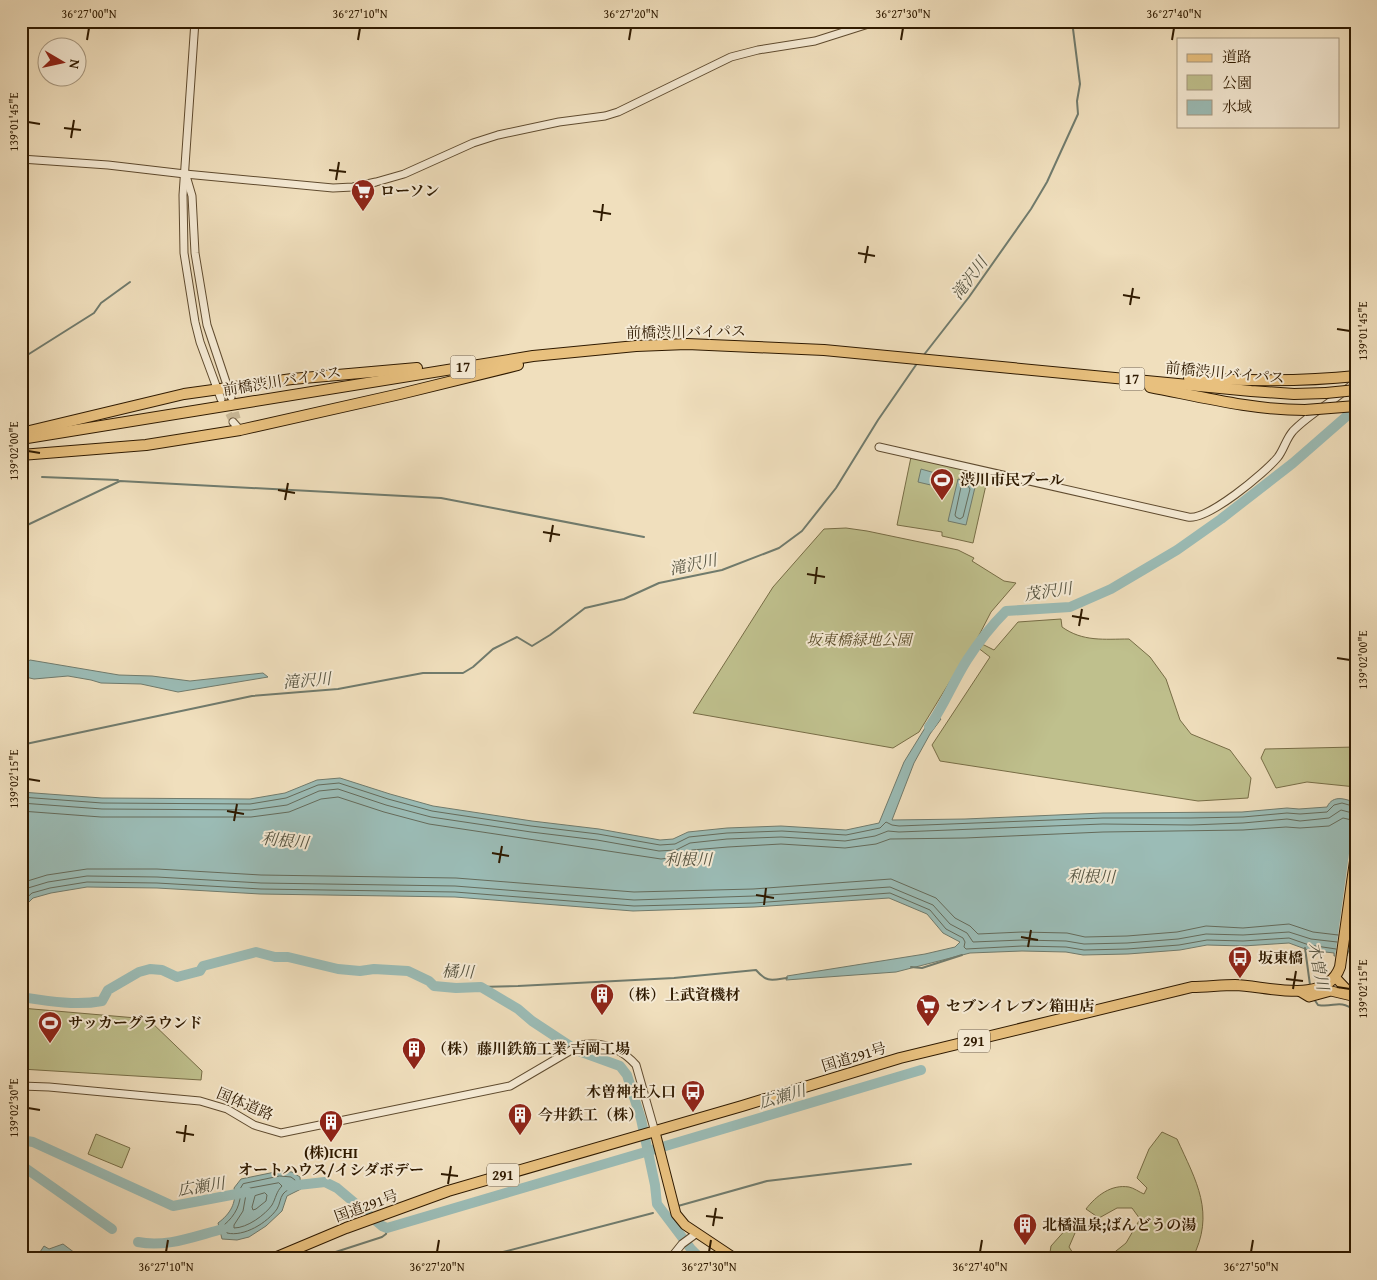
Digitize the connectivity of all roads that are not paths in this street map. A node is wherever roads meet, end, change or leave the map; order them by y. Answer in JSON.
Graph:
{"nodes":[{"id":1,"x":195,"y":21,"type":"edge"},
{"id":2,"x":878,"y":21,"type":"edge"},
{"id":3,"x":21,"y":159,"type":"edge"},
{"id":4,"x":185,"y":174,"type":"junction"},
{"id":5,"x":585,"y":350,"type":"junction"},
{"id":6,"x":533,"y":356,"type":"junction"},
{"id":7,"x":1356,"y":376,"type":"edge"},
{"id":8,"x":1104,"y":377,"type":"junction"},
{"id":9,"x":1151,"y":381,"type":"junction"},
{"id":10,"x":1356,"y":381,"type":"edge"},
{"id":11,"x":1356,"y":390,"type":"edge"},
{"id":12,"x":229,"y":393,"type":"junction"},
{"id":13,"x":219,"y":395,"type":"junction"},
{"id":14,"x":1356,"y":406,"type":"edge"},
{"id":15,"x":21,"y":433,"type":"edge"},
{"id":16,"x":21,"y":439,"type":"edge"},
{"id":17,"x":879,"y":446,"type":"dead end"},
{"id":18,"x":21,"y":455,"type":"edge"},
{"id":19,"x":1356,"y":854,"type":"edge"},
{"id":20,"x":1335,"y":978,"type":"junction"},
{"id":21,"x":1310,"y":993,"type":"junction"},
{"id":22,"x":1354,"y":998,"type":"edge"},
{"id":23,"x":21,"y":1086,"type":"edge"},
{"id":24,"x":651,"y":1132,"type":"junction"},
{"id":25,"x":693,"y":1235,"type":"junction"},
{"id":26,"x":272,"y":1259,"type":"edge"},
{"id":27,"x":670,"y":1259,"type":"edge"},
{"id":28,"x":736,"y":1259,"type":"edge"}],
"edges":[{"from":1,"to":4,"type":"street"},
{"from":2,"to":4,"type":"street"},
{"from":3,"to":4,"type":"street"},
{"from":4,"to":12,"type":"street"},
{"from":4,"to":13,"type":"street"},
{"from":5,"to":6,"type":"highway","name":"前橋渋川バイパス","number":"17"},
{"from":5,"to":8,"type":"highway","name":"前橋渋川バイパス","number":"17"},
{"from":5,"to":18,"type":"highway"},
{"from":6,"to":12,"type":"highway"},
{"from":6,"to":16,"type":"highway","name":"前橋渋川バイパス","number":"17"},
{"from":7,"to":9,"type":"highway","number":"17"},
{"from":8,"to":9,"type":"highway","name":"前橋渋川バイパス","number":"17"},
{"from":8,"to":14,"type":"highway","number":"17","bridge":true},
{"from":9,"to":11,"type":"highway","name":"前橋渋川バイパス","number":"17","bridge":true},
{"from":10,"to":17,"type":"street"},
{"from":12,"to":13,"type":"highway"},
{"from":13,"to":15,"type":"highway"},
{"from":19,"to":20,"type":"highway"},
{"from":20,"to":21,"type":"highway"},
{"from":20,"to":22,"type":"main road"},
{"from":21,"to":22,"type":"main road"},
{"from":21,"to":24,"type":"highway","name":"国道291号","number":"291"},
{"from":23,"to":24,"type":"street","name":"国体道路"},
{"from":24,"to":25,"type":"main road"},
{"from":24,"to":26,"type":"highway","name":"国道291号","number":"291"},
{"from":25,"to":27,"type":"street"},
{"from":25,"to":28,"type":"main road"}]}
